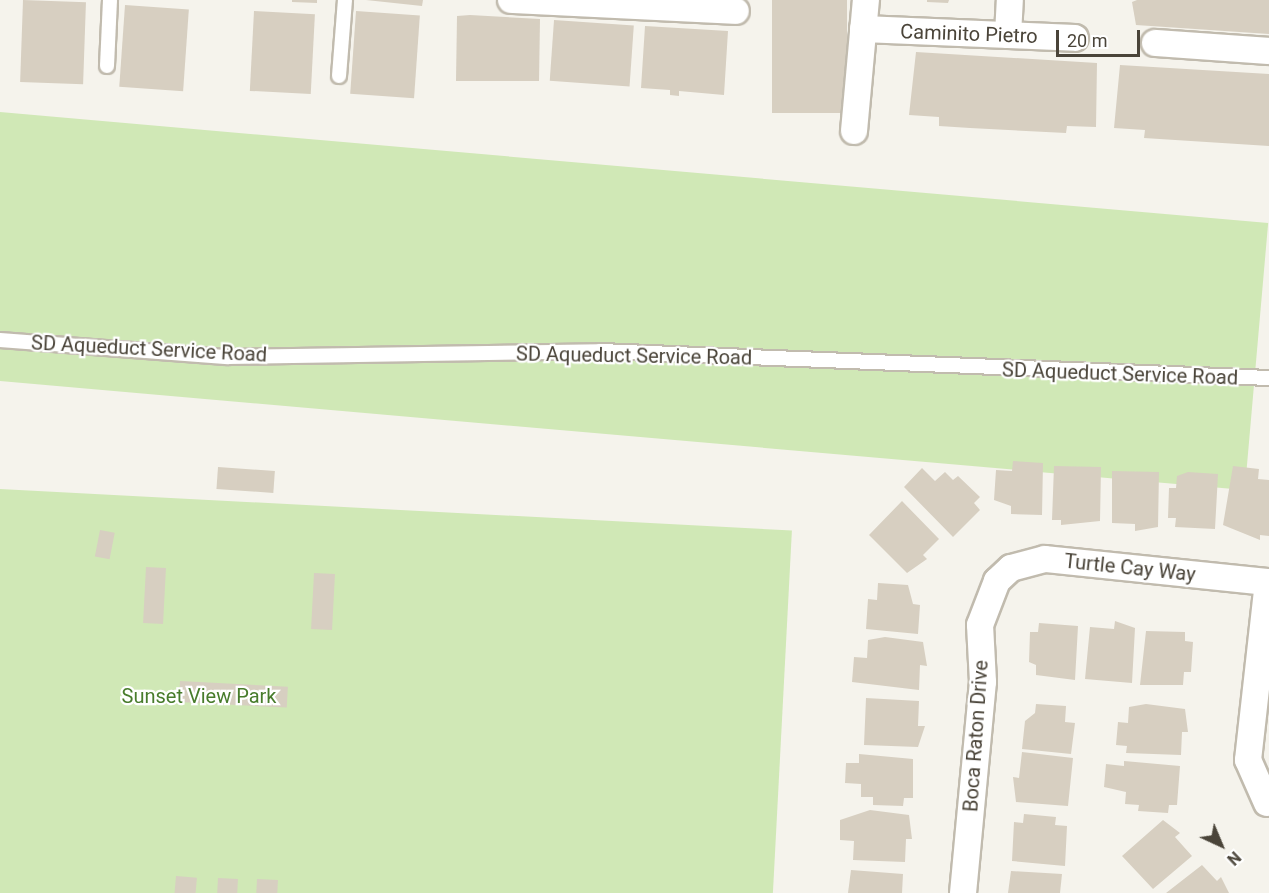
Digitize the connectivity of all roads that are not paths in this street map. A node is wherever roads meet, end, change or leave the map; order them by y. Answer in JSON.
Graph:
{"nodes":[{"id":1,"x":110,"y":0,"type":"edge"},
{"id":2,"x":345,"y":0,"type":"edge"},
{"id":3,"x":511,"y":0,"type":"edge"},
{"id":4,"x":866,"y":0,"type":"edge"},
{"id":5,"x":1011,"y":0,"type":"edge"},
{"id":6,"x":554,"y":1,"type":"edge"},
{"id":7,"x":736,"y":11,"type":"dead end"},
{"id":8,"x":863,"y":29,"type":"junction"},
{"id":9,"x":1008,"y":35,"type":"junction"},
{"id":10,"x":1075,"y":38,"type":"dead end"},
{"id":11,"x":1155,"y":43,"type":"dead end"},
{"id":12,"x":1269,"y":51,"type":"edge"},
{"id":13,"x":107,"y":66,"type":"dead end"},
{"id":14,"x":339,"y":76,"type":"dead end"},
{"id":15,"x":854,"y":131,"type":"dead end"},
{"id":16,"x":0,"y":340,"type":"edge"},
{"id":17,"x":1269,"y":378,"type":"edge"},
{"id":18,"x":997,"y":581,"type":"joint"},
{"id":19,"x":1268,"y":582,"type":"edge"},
{"id":20,"x":1267,"y":803,"type":"dead end"},
{"id":21,"x":963,"y":893,"type":"edge"}],
"edges":[{"from":1,"to":13,"type":"lane"},
{"from":2,"to":14,"type":"lane"},
{"from":3,"to":6,"type":"street"},
{"from":4,"to":8,"type":"street"},
{"from":5,"to":9,"type":"street"},
{"from":6,"to":7,"type":"street"},
{"from":8,"to":9,"type":"street","name":"Caminito Pietro"},
{"from":8,"to":15,"type":"street"},
{"from":9,"to":10,"type":"street","name":"Caminito Pietro"},
{"from":11,"to":12,"type":"street"},
{"from":16,"to":17,"type":"lane","name":"SD Aqueduct Service Road"},
{"from":18,"to":19,"type":"street","name":"Turtle Cay Way"},
{"from":18,"to":21,"type":"street","name":"Boca Raton Drive"},
{"from":19,"to":20,"type":"street"}]}
